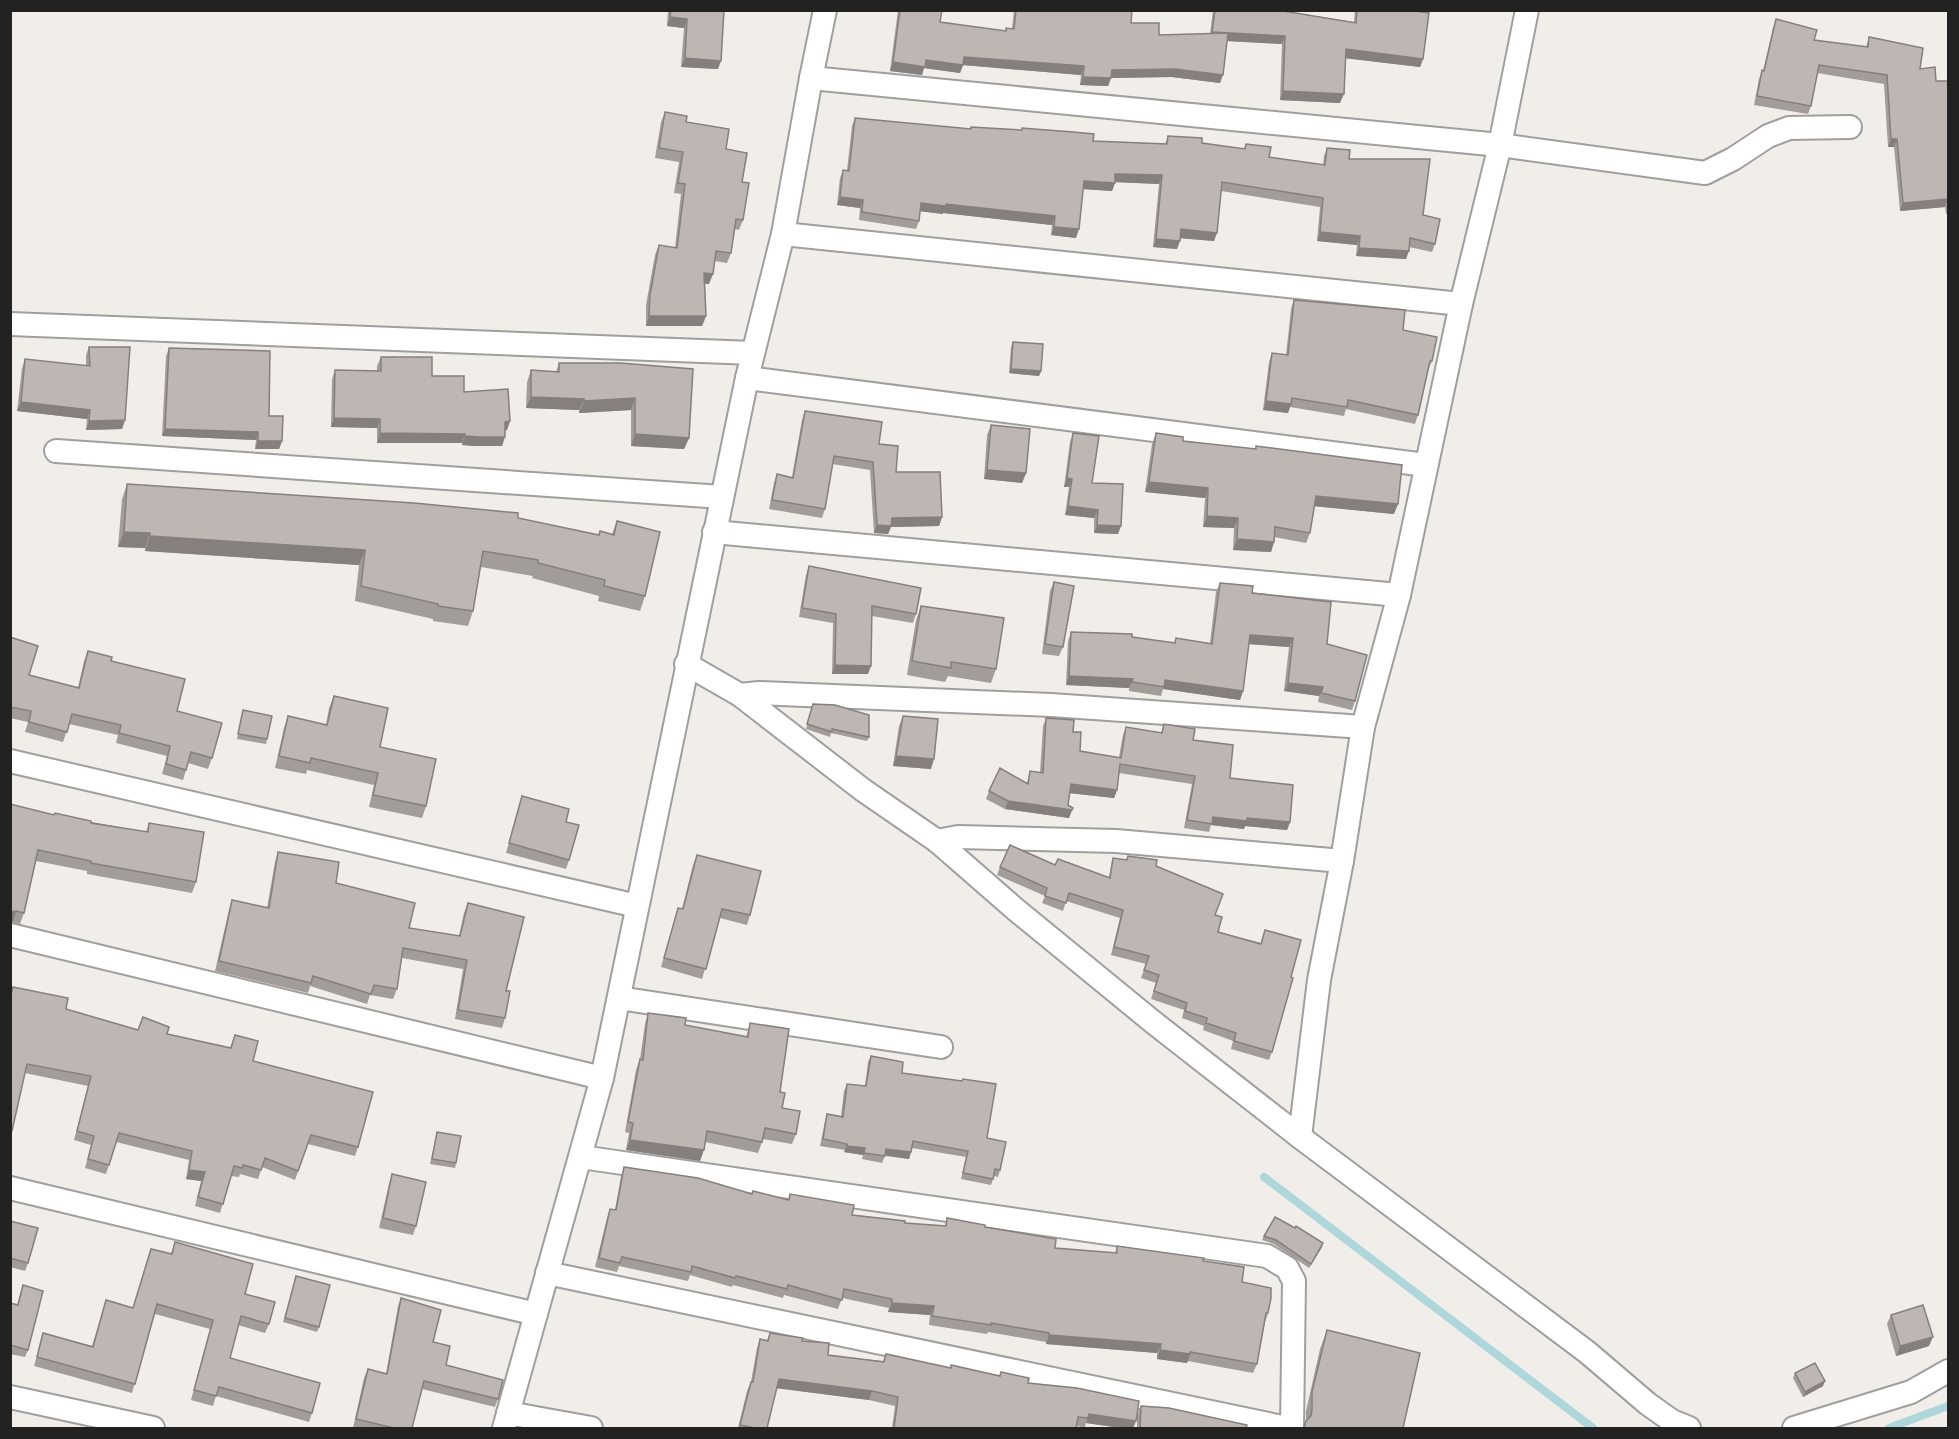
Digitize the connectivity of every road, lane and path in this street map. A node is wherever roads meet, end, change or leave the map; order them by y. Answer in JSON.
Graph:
{"nodes":[{"id":1,"x":825,"y":10,"type":"edge"},
{"id":2,"x":1527,"y":10,"type":"edge"},
{"id":3,"x":810,"y":78,"type":"junction"},
{"id":4,"x":1850,"y":127,"type":"dead end"},
{"id":5,"x":1500,"y":145,"type":"junction"},
{"id":6,"x":783,"y":234,"type":"junction"},
{"id":7,"x":1461,"y":304,"type":"junction"},
{"id":8,"x":10,"y":324,"type":"edge"},
{"id":9,"x":753,"y":353,"type":"junction"},
{"id":10,"x":747,"y":378,"type":"junction"},
{"id":11,"x":56,"y":451,"type":"dead end"},
{"id":12,"x":1426,"y":465,"type":"junction"},
{"id":13,"x":722,"y":497,"type":"junction"},
{"id":14,"x":714,"y":532,"type":"junction"},
{"id":15,"x":1399,"y":595,"type":"junction"},
{"id":16,"x":686,"y":664,"type":"junction"},
{"id":17,"x":740,"y":695,"type":"junction"},
{"id":18,"x":1363,"y":727,"type":"junction"},
{"id":19,"x":10,"y":761,"type":"edge"},
{"id":20,"x":937,"y":841,"type":"junction"},
{"id":21,"x":1342,"y":861,"type":"junction"},
{"id":22,"x":637,"y":906,"type":"junction"},
{"id":23,"x":10,"y":935,"type":"edge"},
{"id":24,"x":618,"y":998,"type":"junction"},
{"id":25,"x":941,"y":1047,"type":"dead end"},
{"id":26,"x":602,"y":1078,"type":"junction"},
{"id":27,"x":1300,"y":1137,"type":"junction"},
{"id":28,"x":581,"y":1157,"type":"junction"},
{"id":29,"x":10,"y":1188,"type":"edge"},
{"id":30,"x":547,"y":1273,"type":"junction"},
{"id":31,"x":536,"y":1314,"type":"junction"},
{"id":32,"x":1948,"y":1371,"type":"edge"},
{"id":33,"x":10,"y":1397,"type":"edge"},
{"id":34,"x":506,"y":1421,"type":"edge"},
{"id":35,"x":153,"y":1428,"type":"edge"},
{"id":36,"x":591,"y":1428,"type":"edge"},
{"id":37,"x":1287,"y":1428,"type":"edge"},
{"id":38,"x":1292,"y":1428,"type":"edge"},
{"id":39,"x":1689,"y":1428,"type":"edge"},
{"id":40,"x":1794,"y":1428,"type":"edge"}],
"edges":[{"from":1,"to":3,"type":"street"},
{"from":2,"to":5,"type":"street"},
{"from":3,"to":5,"type":"street"},
{"from":3,"to":6,"type":"street"},
{"from":4,"to":5,"type":"street"},
{"from":5,"to":7,"type":"street"},
{"from":6,"to":7,"type":"street"},
{"from":6,"to":9,"type":"street"},
{"from":7,"to":12,"type":"street"},
{"from":8,"to":9,"type":"street"},
{"from":9,"to":10,"type":"street"},
{"from":10,"to":12,"type":"street"},
{"from":10,"to":13,"type":"street"},
{"from":11,"to":13,"type":"street"},
{"from":12,"to":15,"type":"street"},
{"from":13,"to":14,"type":"street"},
{"from":14,"to":15,"type":"street"},
{"from":14,"to":16,"type":"street"},
{"from":15,"to":18,"type":"street"},
{"from":16,"to":17,"type":"street"},
{"from":16,"to":22,"type":"street"},
{"from":17,"to":18,"type":"street"},
{"from":17,"to":20,"type":"street"},
{"from":18,"to":21,"type":"street"},
{"from":19,"to":22,"type":"street"},
{"from":20,"to":21,"type":"street"},
{"from":20,"to":27,"type":"street"},
{"from":21,"to":27,"type":"street"},
{"from":22,"to":24,"type":"street"},
{"from":23,"to":26,"type":"street"},
{"from":24,"to":25,"type":"street"},
{"from":24,"to":26,"type":"street"},
{"from":26,"to":28,"type":"street"},
{"from":27,"to":39,"type":"street"},
{"from":28,"to":30,"type":"street"},
{"from":28,"to":38,"type":"street"},
{"from":29,"to":31,"type":"street"},
{"from":30,"to":31,"type":"street"},
{"from":30,"to":37,"type":"street"},
{"from":31,"to":34,"type":"street"},
{"from":32,"to":40,"type":"street"},
{"from":33,"to":35,"type":"street"},
{"from":34,"to":36,"type":"street"}]}
